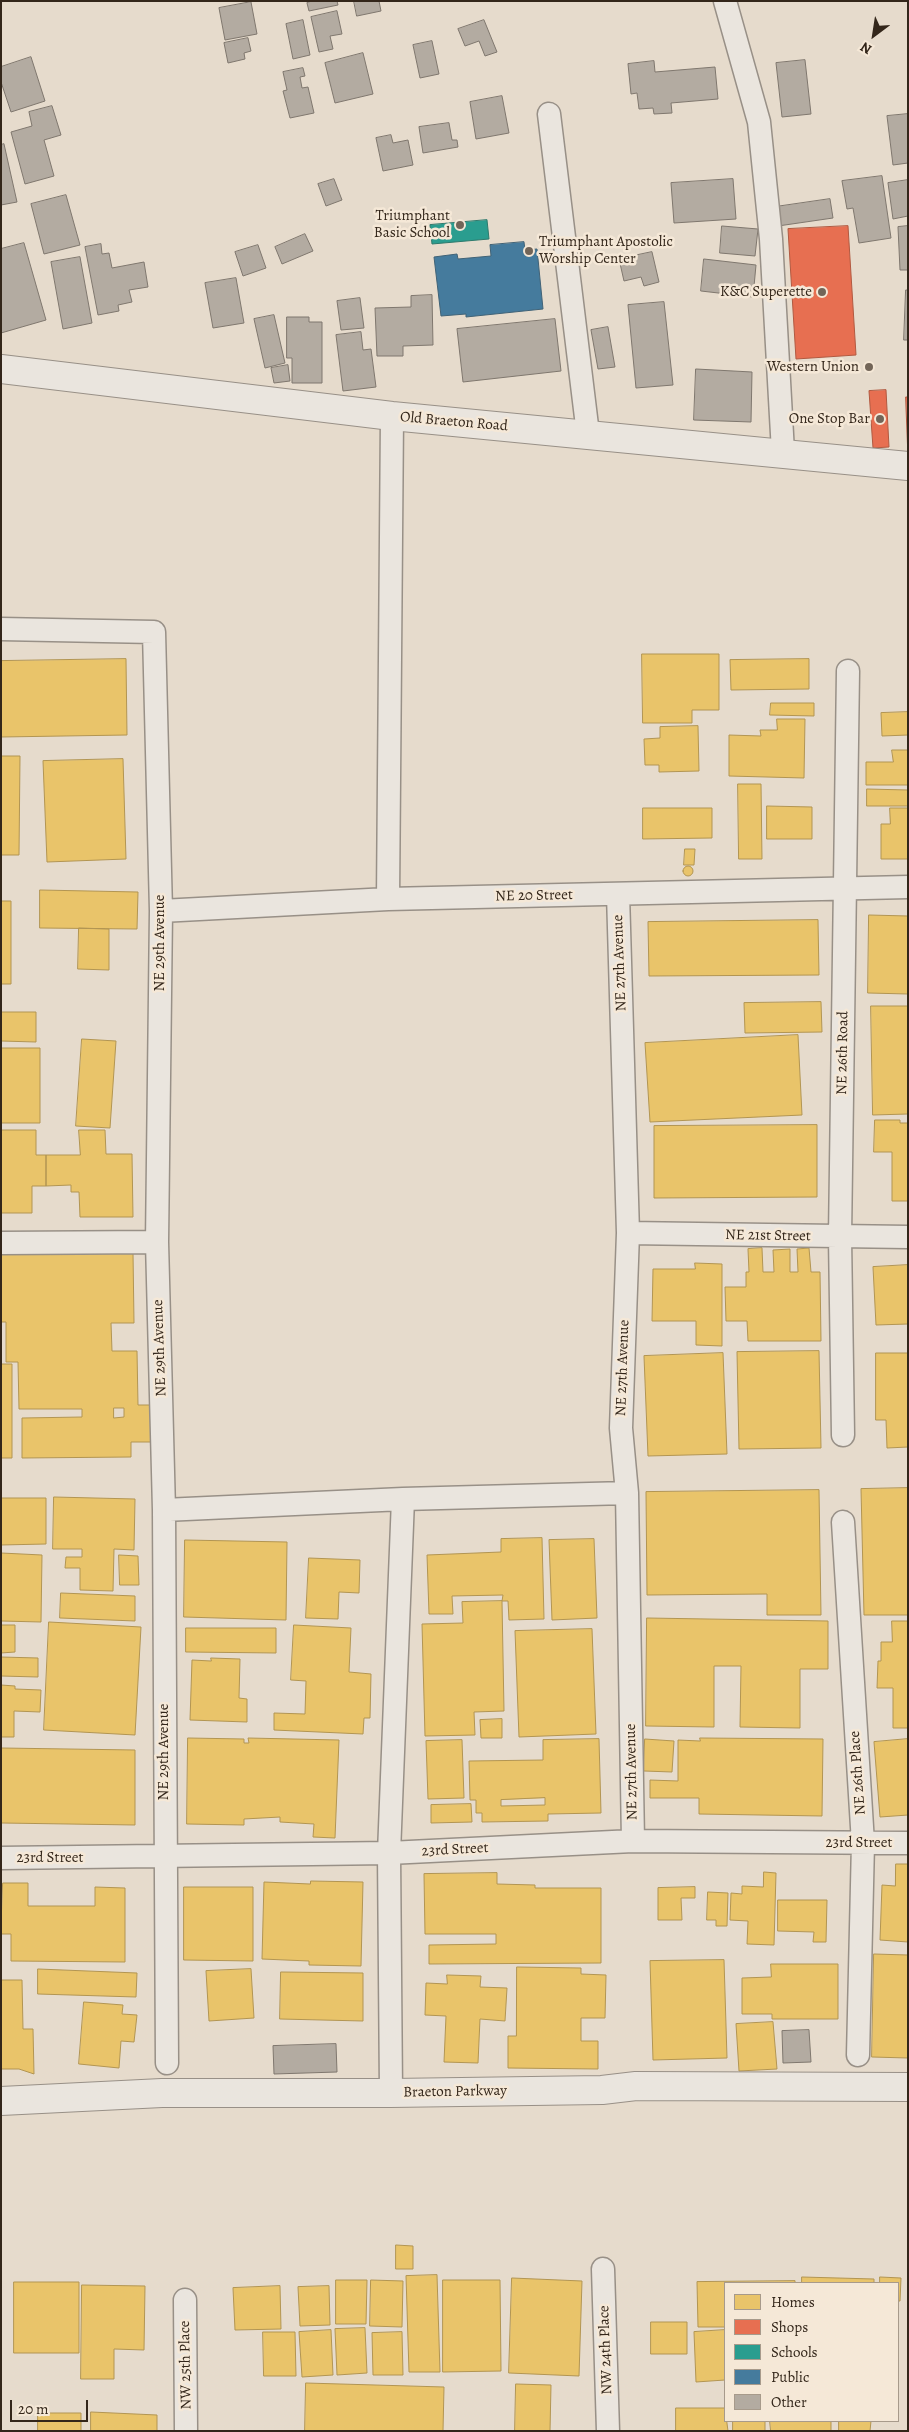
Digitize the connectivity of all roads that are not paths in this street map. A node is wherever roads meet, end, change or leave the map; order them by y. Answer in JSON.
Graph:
{"nodes":[{"id":1,"x":725,"y":1,"type":"edge"},
{"id":2,"x":549,"y":114,"type":"dead end"},
{"id":3,"x":1,"y":369,"type":"edge"},
{"id":4,"x":392,"y":416,"type":"junction"},
{"id":5,"x":588,"y":434,"type":"junction"},
{"id":6,"x":783,"y":452,"type":"junction"},
{"id":7,"x":908,"y":466,"type":"edge"},
{"id":8,"x":1,"y":629,"type":"edge"},
{"id":9,"x":848,"y":671,"type":"dead end"},
{"id":10,"x":908,"y":887,"type":"edge"},
{"id":11,"x":846,"y":888,"type":"junction"},
{"id":12,"x":618,"y":894,"type":"junction"},
{"id":13,"x":388,"y":900,"type":"junction"},
{"id":14,"x":161,"y":910,"type":"junction"},
{"id":15,"x":628,"y":1233,"type":"junction"},
{"id":16,"x":840,"y":1238,"type":"junction"},
{"id":17,"x":908,"y":1238,"type":"edge"},
{"id":18,"x":157,"y":1242,"type":"junction"},
{"id":19,"x":1,"y":1243,"type":"edge"},
{"id":20,"x":844,"y":1435,"type":"dead end"},
{"id":21,"x":627,"y":1493,"type":"junction"},
{"id":22,"x":403,"y":1499,"type":"junction"},
{"id":23,"x":164,"y":1510,"type":"junction"},
{"id":24,"x":843,"y":1522,"type":"dead end"},
{"id":25,"x":633,"y":1841,"type":"junction"},
{"id":26,"x":863,"y":1843,"type":"junction"},
{"id":27,"x":908,"y":1843,"type":"edge"},
{"id":28,"x":389,"y":1853,"type":"junction"},
{"id":29,"x":1,"y":1858,"type":"edge"},
{"id":30,"x":164,"y":1858,"type":"junction"},
{"id":31,"x":858,"y":2054,"type":"dead end"},
{"id":32,"x":167,"y":2063,"type":"dead end"},
{"id":33,"x":908,"y":2087,"type":"edge"},
{"id":34,"x":392,"y":2093,"type":"junction"},
{"id":35,"x":1,"y":2101,"type":"edge"},
{"id":36,"x":603,"y":2269,"type":"dead end"},
{"id":37,"x":185,"y":2300,"type":"dead end"},
{"id":38,"x":186,"y":2431,"type":"edge"},
{"id":39,"x":608,"y":2431,"type":"edge"}],
"edges":[{"from":1,"to":6,"type":"street"},
{"from":2,"to":5,"type":"street"},
{"from":3,"to":4,"type":"street","name":"Old Braeton Road"},
{"from":4,"to":5,"type":"street","name":"Old Braeton Road"},
{"from":4,"to":13,"type":"street"},
{"from":5,"to":6,"type":"street","name":"Old Braeton Road"},
{"from":6,"to":7,"type":"street","name":"Old Braeton Road"},
{"from":8,"to":14,"type":"street","name":"NE 29th Avenue"},
{"from":9,"to":11,"type":"street","name":"NE 26th Road"},
{"from":10,"to":11,"type":"street","name":"NE 20 Street"},
{"from":11,"to":12,"type":"street","name":"NE 20 Street"},
{"from":11,"to":16,"type":"street","name":"NE 26th Road"},
{"from":12,"to":13,"type":"street","name":"NE 20 Street"},
{"from":12,"to":15,"type":"street","name":"NE 27th Avenue"},
{"from":13,"to":14,"type":"street","name":"NE 20 Street"},
{"from":14,"to":18,"type":"street","name":"NE 29th Avenue"},
{"from":15,"to":16,"type":"street","name":"NE 21st Street"},
{"from":15,"to":21,"type":"street","name":"NE 27th Avenue"},
{"from":16,"to":17,"type":"street","name":"NE 21st Street"},
{"from":16,"to":20,"type":"street","name":"NE 26th Road"},
{"from":18,"to":19,"type":"street"},
{"from":18,"to":23,"type":"street","name":"NE 29th Avenue"},
{"from":21,"to":22,"type":"street"},
{"from":21,"to":25,"type":"street","name":"NE 27th Avenue"},
{"from":22,"to":23,"type":"street"},
{"from":22,"to":28,"type":"street"},
{"from":23,"to":30,"type":"street","name":"NE 29th Avenue"},
{"from":24,"to":26,"type":"street","name":"NE 26th Place"},
{"from":25,"to":26,"type":"street","name":"23rd Street"},
{"from":25,"to":28,"type":"street","name":"23rd Street"},
{"from":26,"to":27,"type":"street","name":"23rd Street"},
{"from":26,"to":31,"type":"street","name":"NE 26th Place"},
{"from":28,"to":30,"type":"street","name":"23rd Street"},
{"from":28,"to":34,"type":"street"},
{"from":29,"to":30,"type":"street","name":"23rd Street"},
{"from":30,"to":32,"type":"street","name":"NE 29th Avenue"},
{"from":33,"to":34,"type":"street","name":"Braeton Parkway"},
{"from":34,"to":35,"type":"street","name":"Braeton Parkway"},
{"from":36,"to":39,"type":"street","name":"NW 24th Place"},
{"from":37,"to":38,"type":"street","name":"NW 25th Place"}]}
